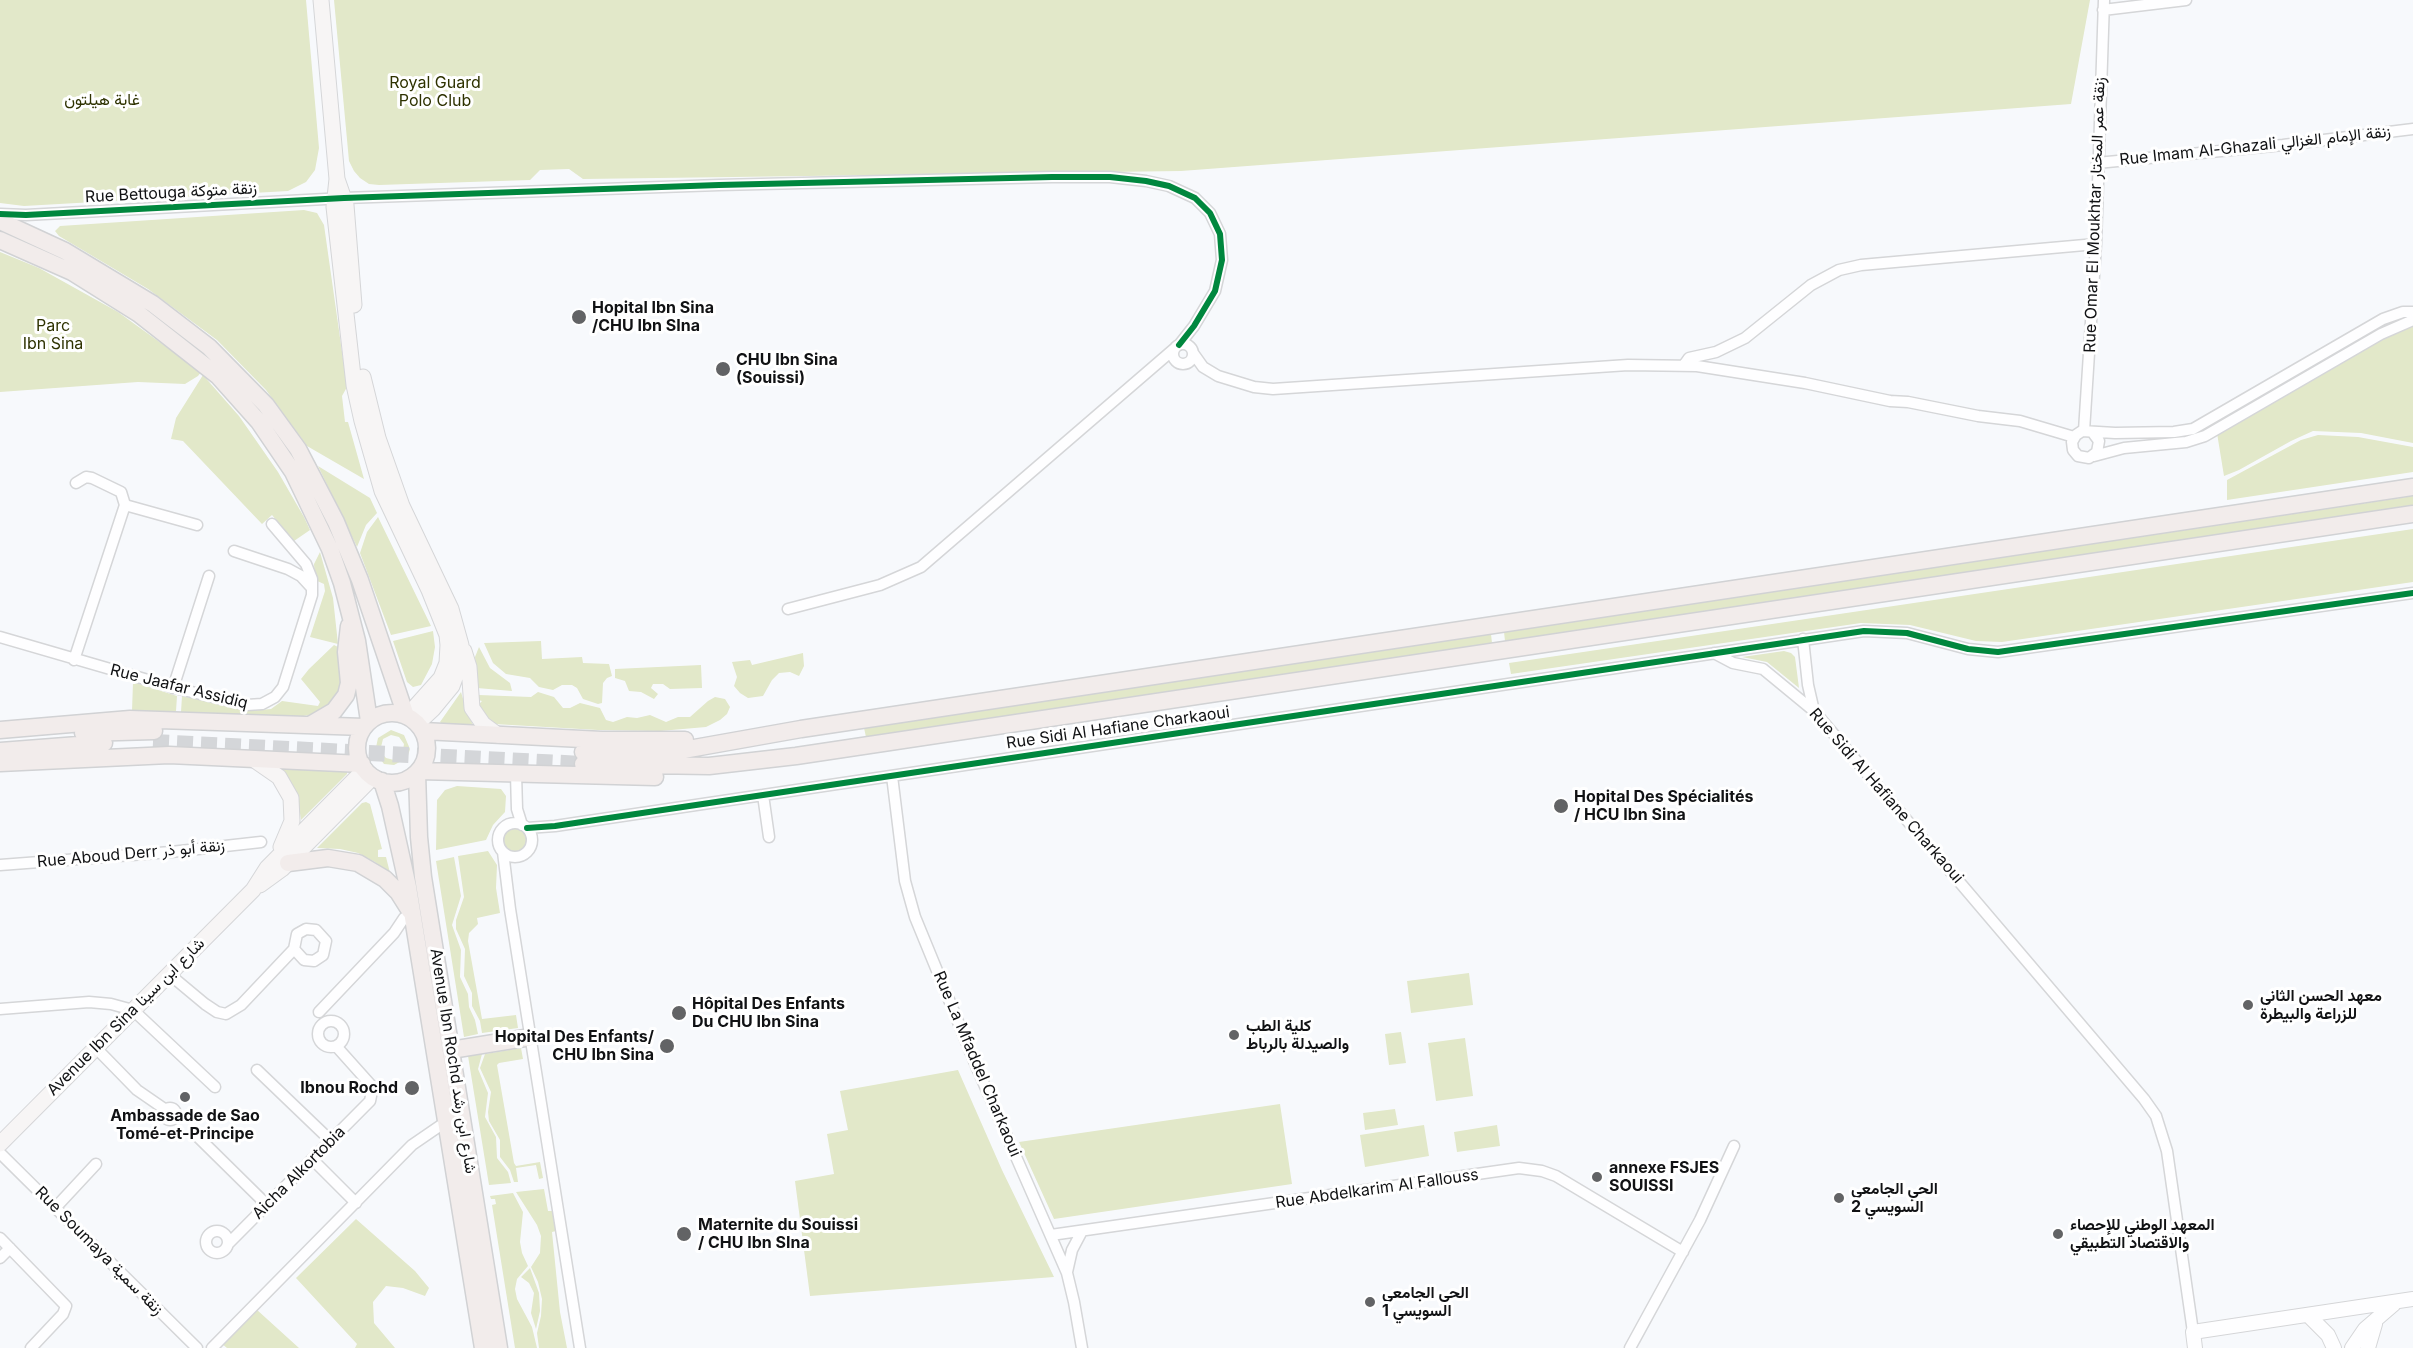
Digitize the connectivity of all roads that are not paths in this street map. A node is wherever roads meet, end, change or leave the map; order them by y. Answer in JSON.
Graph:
{"nodes":[{"id":1,"x":321,"y":0,"type":"edge"},
{"id":2,"x":2186,"y":0,"type":"edge"},
{"id":3,"x":2104,"y":5,"type":"edge"},
{"id":4,"x":2413,"y":129,"type":"edge"},
{"id":5,"x":2097,"y":163,"type":"junction"},
{"id":6,"x":339,"y":198,"type":"junction"},
{"id":7,"x":0,"y":214,"type":"edge"},
{"id":8,"x":0,"y":221,"type":"edge"},
{"id":9,"x":0,"y":240,"type":"edge"},
{"id":10,"x":2096,"y":244,"type":"junction"},
{"id":11,"x":2413,"y":312,"type":"edge"},
{"id":12,"x":2413,"y":320,"type":"edge"},
{"id":13,"x":1184,"y":353,"type":"junction"},
{"id":14,"x":1684,"y":365,"type":"junction"},
{"id":15,"x":1150,"y":370,"type":"junction"},
{"id":16,"x":2089,"y":432,"type":"junction"},
{"id":17,"x":2074,"y":437,"type":"junction"},
{"id":18,"x":2094,"y":456,"type":"junction"},
{"id":19,"x":76,"y":483,"type":"dead end"},
{"id":20,"x":2413,"y":487,"type":"edge"},
{"id":21,"x":125,"y":505,"type":"junction"},
{"id":22,"x":2413,"y":514,"type":"edge"},
{"id":23,"x":272,"y":524,"type":"dead end"},
{"id":24,"x":197,"y":525,"type":"dead end"},
{"id":25,"x":295,"y":549,"type":"junction"},
{"id":26,"x":234,"y":551,"type":"dead end"},
{"id":27,"x":282,"y":566,"type":"junction"},
{"id":28,"x":209,"y":576,"type":"dead end"},
{"id":29,"x":312,"y":588,"type":"junction"},
{"id":30,"x":2413,"y":593,"type":"edge"},
{"id":31,"x":788,"y":609,"type":"dead end"},
{"id":32,"x":351,"y":615,"type":"junction"},
{"id":33,"x":0,"y":636,"type":"edge"},
{"id":34,"x":1803,"y":639,"type":"junction"},
{"id":35,"x":461,"y":645,"type":"junction"},
{"id":36,"x":1714,"y":653,"type":"junction"},
{"id":37,"x":74,"y":660,"type":"junction"},
{"id":38,"x":173,"y":688,"type":"junction"},
{"id":39,"x":1814,"y":711,"type":"junction"},
{"id":40,"x":413,"y":722,"type":"junction"},
{"id":41,"x":366,"y":724,"type":"junction"},
{"id":42,"x":309,"y":725,"type":"junction"},
{"id":43,"x":0,"y":730,"type":"edge"},
{"id":44,"x":498,"y":735,"type":"junction"},
{"id":45,"x":0,"y":741,"type":"edge"},
{"id":46,"x":711,"y":743,"type":"junction"},
{"id":47,"x":0,"y":751,"type":"edge"},
{"id":48,"x":250,"y":758,"type":"junction"},
{"id":49,"x":0,"y":763,"type":"edge"},
{"id":50,"x":709,"y":766,"type":"junction"},
{"id":51,"x":418,"y":772,"type":"junction"},
{"id":52,"x":371,"y":773,"type":"junction"},
{"id":53,"x":516,"y":774,"type":"junction"},
{"id":54,"x":892,"y":776,"type":"junction"},
{"id":55,"x":763,"y":795,"type":"junction"},
{"id":56,"x":517,"y":804,"type":"junction"},
{"id":57,"x":509,"y":824,"type":"junction"},
{"id":58,"x":524,"y":826,"type":"junction"},
{"id":59,"x":554,"y":827,"type":"junction"},
{"id":60,"x":769,"y":837,"type":"dead end"},
{"id":61,"x":261,"y":842,"type":"dead end"},
{"id":62,"x":532,"y":842,"type":"junction"},
{"id":63,"x":503,"y":852,"type":"junction"},
{"id":64,"x":520,"y":856,"type":"junction"},
{"id":65,"x":281,"y":862,"type":"junction"},
{"id":66,"x":0,"y":865,"type":"edge"},
{"id":67,"x":507,"y":879,"type":"junction"},
{"id":68,"x":412,"y":914,"type":"junction"},
{"id":69,"x":294,"y":949,"type":"dead end"},
{"id":70,"x":169,"y":974,"type":"junction"},
{"id":71,"x":0,"y":1009,"type":"edge"},
{"id":72,"x":133,"y":1010,"type":"junction"},
{"id":73,"x":319,"y":1012,"type":"dead end"},
{"id":74,"x":531,"y":1037,"type":"junction"},
{"id":75,"x":336,"y":1046,"type":"dead end"},
{"id":76,"x":95,"y":1047,"type":"junction"},
{"id":77,"x":451,"y":1050,"type":"junction"},
{"id":78,"x":257,"y":1070,"type":"dead end"},
{"id":79,"x":215,"y":1086,"type":"dead end"},
{"id":80,"x":166,"y":1110,"type":"dead end"},
{"id":81,"x":447,"y":1121,"type":"junction"},
{"id":82,"x":195,"y":1134,"type":"dead end"},
{"id":83,"x":331,"y":1141,"type":"junction"},
{"id":84,"x":0,"y":1144,"type":"edge"},
{"id":85,"x":1734,"y":1146,"type":"dead end"},
{"id":86,"x":0,"y":1153,"type":"edge"},
{"id":87,"x":312,"y":1159,"type":"junction"},
{"id":88,"x":96,"y":1164,"type":"dead end"},
{"id":89,"x":356,"y":1203,"type":"junction"},
{"id":90,"x":267,"y":1205,"type":"junction"},
{"id":91,"x":56,"y":1208,"type":"junction"},
{"id":92,"x":1081,"y":1233,"type":"junction"},
{"id":93,"x":1051,"y":1236,"type":"junction"},
{"id":94,"x":0,"y":1238,"type":"edge"},
{"id":95,"x":228,"y":1244,"type":"dead end"},
{"id":96,"x":10,"y":1248,"type":"junction"},
{"id":97,"x":1683,"y":1252,"type":"junction"},
{"id":98,"x":0,"y":1258,"type":"edge"},
{"id":99,"x":1067,"y":1273,"type":"junction"},
{"id":100,"x":2413,"y":1299,"type":"edge"},
{"id":101,"x":2398,"y":1302,"type":"junction"},
{"id":102,"x":2309,"y":1316,"type":"junction"},
{"id":103,"x":2378,"y":1317,"type":"junction"},
{"id":104,"x":2193,"y":1332,"type":"junction"},
{"id":105,"x":31,"y":1348,"type":"edge"},
{"id":106,"x":197,"y":1348,"type":"edge"},
{"id":107,"x":212,"y":1348,"type":"edge"},
{"id":108,"x":483,"y":1348,"type":"edge"},
{"id":109,"x":499,"y":1348,"type":"edge"},
{"id":110,"x":580,"y":1348,"type":"edge"},
{"id":111,"x":1082,"y":1348,"type":"edge"},
{"id":112,"x":1629,"y":1348,"type":"edge"},
{"id":113,"x":2195,"y":1348,"type":"edge"},
{"id":114,"x":2334,"y":1348,"type":"edge"},
{"id":115,"x":2352,"y":1348,"type":"edge"},
{"id":116,"x":2368,"y":1348,"type":"edge"}],
"edges":[{"from":1,"to":6,"type":"main road"},
{"from":2,"to":3,"type":"street"},
{"from":3,"to":5,"type":"street","name":"Rue Omar El Moukhtar زنقة عمر المختار"},
{"from":4,"to":5,"type":"street","name":"Rue Imam Al-Ghazali زنقة الإمام الغزالي"},
{"from":5,"to":10,"type":"street","name":"Rue Omar El Moukhtar زنقة عمر المختار"},
{"from":6,"to":7,"type":"street","name":"Rue Bettouga زنقة متوكة"},
{"from":6,"to":13,"type":"street","name":"Rue Bettouga زنقة متوكة"},
{"from":6,"to":35,"type":"main road"},
{"from":6,"to":40,"type":"main road"},
{"from":8,"to":40,"type":"main road"},
{"from":9,"to":32,"type":"main road"},
{"from":10,"to":14,"type":"street"},
{"from":10,"to":16,"type":"street","name":"Rue Omar El Moukhtar زنقة عمر المختار"},
{"from":11,"to":16,"type":"street"},
{"from":12,"to":18,"type":"street"},
{"from":13,"to":14,"type":"street"},
{"from":13,"to":15,"type":"street","name":"Rue Bettouga زنقة متوكة"},
{"from":13,"to":15,"type":"street"},
{"from":14,"to":17,"type":"street"},
{"from":15,"to":31,"type":"street","name":"Rue Bettouga زنقة متوكة"},
{"from":16,"to":17,"type":"street"},
{"from":16,"to":18,"type":"street"},
{"from":17,"to":18,"type":"street"},
{"from":19,"to":21,"type":"street"},
{"from":20,"to":46,"type":"main road"},
{"from":21,"to":24,"type":"street"},
{"from":21,"to":37,"type":"street"},
{"from":22,"to":50,"type":"main road"},
{"from":23,"to":25,"type":"street"},
{"from":25,"to":27,"type":"street"},
{"from":25,"to":29,"type":"street"},
{"from":26,"to":27,"type":"street"},
{"from":27,"to":29,"type":"street"},
{"from":28,"to":38,"type":"street"},
{"from":29,"to":38,"type":"street","name":"Rue Jaafar Assidiq"},
{"from":30,"to":34,"type":"street"},
{"from":32,"to":41,"type":"main road"},
{"from":32,"to":42,"type":"main road"},
{"from":33,"to":37,"type":"street","name":"Rue Jaafar Assidiq"},
{"from":34,"to":36,"type":"street"},
{"from":34,"to":39,"type":"street"},
{"from":35,"to":40,"type":"main road"},
{"from":35,"to":44,"type":"main road"},
{"from":36,"to":39,"type":"street","name":"Rue Sidi Al Hafiane Charkaoui"},
{"from":36,"to":54,"type":"street","name":"Rue Sidi Al Hafiane Charkaoui"},
{"from":37,"to":38,"type":"street","name":"Rue Jaafar Assidiq"},
{"from":39,"to":104,"type":"street","name":"Rue Sidi Al Hafiane Charkaoui"},
{"from":40,"to":41,"type":"main road"},
{"from":40,"to":44,"type":"main road"},
{"from":40,"to":51,"type":"main road"},
{"from":41,"to":42,"type":"main road"},
{"from":41,"to":52,"type":"main road"},
{"from":42,"to":43,"type":"main road"},
{"from":44,"to":46,"type":"main road"},
{"from":45,"to":47,"type":"main road"},
{"from":46,"to":50,"type":"main road"},
{"from":48,"to":49,"type":"main road"},
{"from":48,"to":52,"type":"main road"},
{"from":48,"to":65,"type":"main road"},
{"from":50,"to":53,"type":"main road"},
{"from":51,"to":52,"type":"main road"},
{"from":51,"to":53,"type":"main road"},
{"from":51,"to":77,"type":"main road","name":"Avenue Ibn Rochd شارع ابن رشد"},
{"from":52,"to":65,"type":"main road","name":"Avenue Ibn Sina شارع ابن سينا"},
{"from":52,"to":68,"type":"main road","name":"Avenue Ibn Rochd شارع ابن رشد"},
{"from":53,"to":56,"type":"street"},
{"from":54,"to":55,"type":"street","name":"Rue Sidi Al Hafiane Charkaoui"},
{"from":54,"to":93,"type":"street","name":"Rue La Mfaddel Charkaoui"},
{"from":55,"to":59,"type":"street","name":"Rue Sidi Al Hafiane Charkaoui"},
{"from":55,"to":60,"type":"street"},
{"from":56,"to":57,"type":"street"},
{"from":56,"to":58,"type":"street"},
{"from":57,"to":58,"type":"street"},
{"from":57,"to":63,"type":"street"},
{"from":58,"to":59,"type":"street","name":"Rue Sidi Al Hafiane Charkaoui"},
{"from":58,"to":62,"type":"street"},
{"from":59,"to":62,"type":"street"},
{"from":61,"to":66,"type":"street","name":"Rue Aboud Derr زنقة أبو ذر"},
{"from":62,"to":64,"type":"street"},
{"from":63,"to":64,"type":"street"},
{"from":63,"to":67,"type":"street"},
{"from":64,"to":67,"type":"street"},
{"from":65,"to":68,"type":"main road"},
{"from":65,"to":70,"type":"main road","name":"Avenue Ibn Sina شارع ابن سينا"},
{"from":67,"to":74,"type":"street"},
{"from":68,"to":73,"type":"street"},
{"from":68,"to":81,"type":"main road","name":"Avenue Ibn Rochd شارع ابن رشد"},
{"from":69,"to":70,"type":"street"},
{"from":70,"to":72,"type":"main road","name":"Avenue Ibn Sina شارع ابن سينا"},
{"from":71,"to":72,"type":"street"},
{"from":72,"to":76,"type":"main road","name":"Avenue Ibn Sina شارع ابن سينا"},
{"from":72,"to":79,"type":"street"},
{"from":74,"to":77,"type":"main road"},
{"from":74,"to":110,"type":"street"},
{"from":75,"to":83,"type":"street","name":"Aicha Alkortobia"},
{"from":76,"to":80,"type":"street"},
{"from":76,"to":84,"type":"main road","name":"Avenue Ibn Sina شارع ابن سينا"},
{"from":77,"to":109,"type":"main road","name":"Avenue Ibn Rochd شارع ابن رشد"},
{"from":78,"to":83,"type":"street"},
{"from":81,"to":89,"type":"street"},
{"from":81,"to":108,"type":"main road","name":"Avenue Ibn Rochd شارع ابن رشد"},
{"from":82,"to":90,"type":"street"},
{"from":83,"to":87,"type":"street","name":"Aicha Alkortobia"},
{"from":85,"to":97,"type":"street"},
{"from":86,"to":91,"type":"street","name":"Rue Soumaya زنقة سمية"},
{"from":87,"to":89,"type":"street"},
{"from":87,"to":90,"type":"street","name":"Aicha Alkortobia"},
{"from":88,"to":91,"type":"street"},
{"from":89,"to":107,"type":"street"},
{"from":90,"to":95,"type":"street","name":"Aicha Alkortobia"},
{"from":91,"to":106,"type":"street","name":"Rue Soumaya زنقة سمية"},
{"from":92,"to":93,"type":"street","name":"Rue Abdelkarim Al Fallouss"},
{"from":92,"to":97,"type":"street","name":"Rue Abdelkarim Al Fallouss"},
{"from":92,"to":99,"type":"street"},
{"from":93,"to":99,"type":"street","name":"Rue La Mfaddel Charkaoui"},
{"from":94,"to":96,"type":"street"},
{"from":96,"to":98,"type":"street"},
{"from":96,"to":105,"type":"street"},
{"from":97,"to":112,"type":"street"},
{"from":99,"to":111,"type":"street","name":"Rue La Mfaddel Charkaoui"},
{"from":100,"to":101,"type":"street"},
{"from":101,"to":102,"type":"street"},
{"from":101,"to":103,"type":"street"},
{"from":102,"to":104,"type":"street"},
{"from":102,"to":114,"type":"street"},
{"from":103,"to":115,"type":"street"},
{"from":103,"to":116,"type":"street"},
{"from":104,"to":113,"type":"street"}]}
